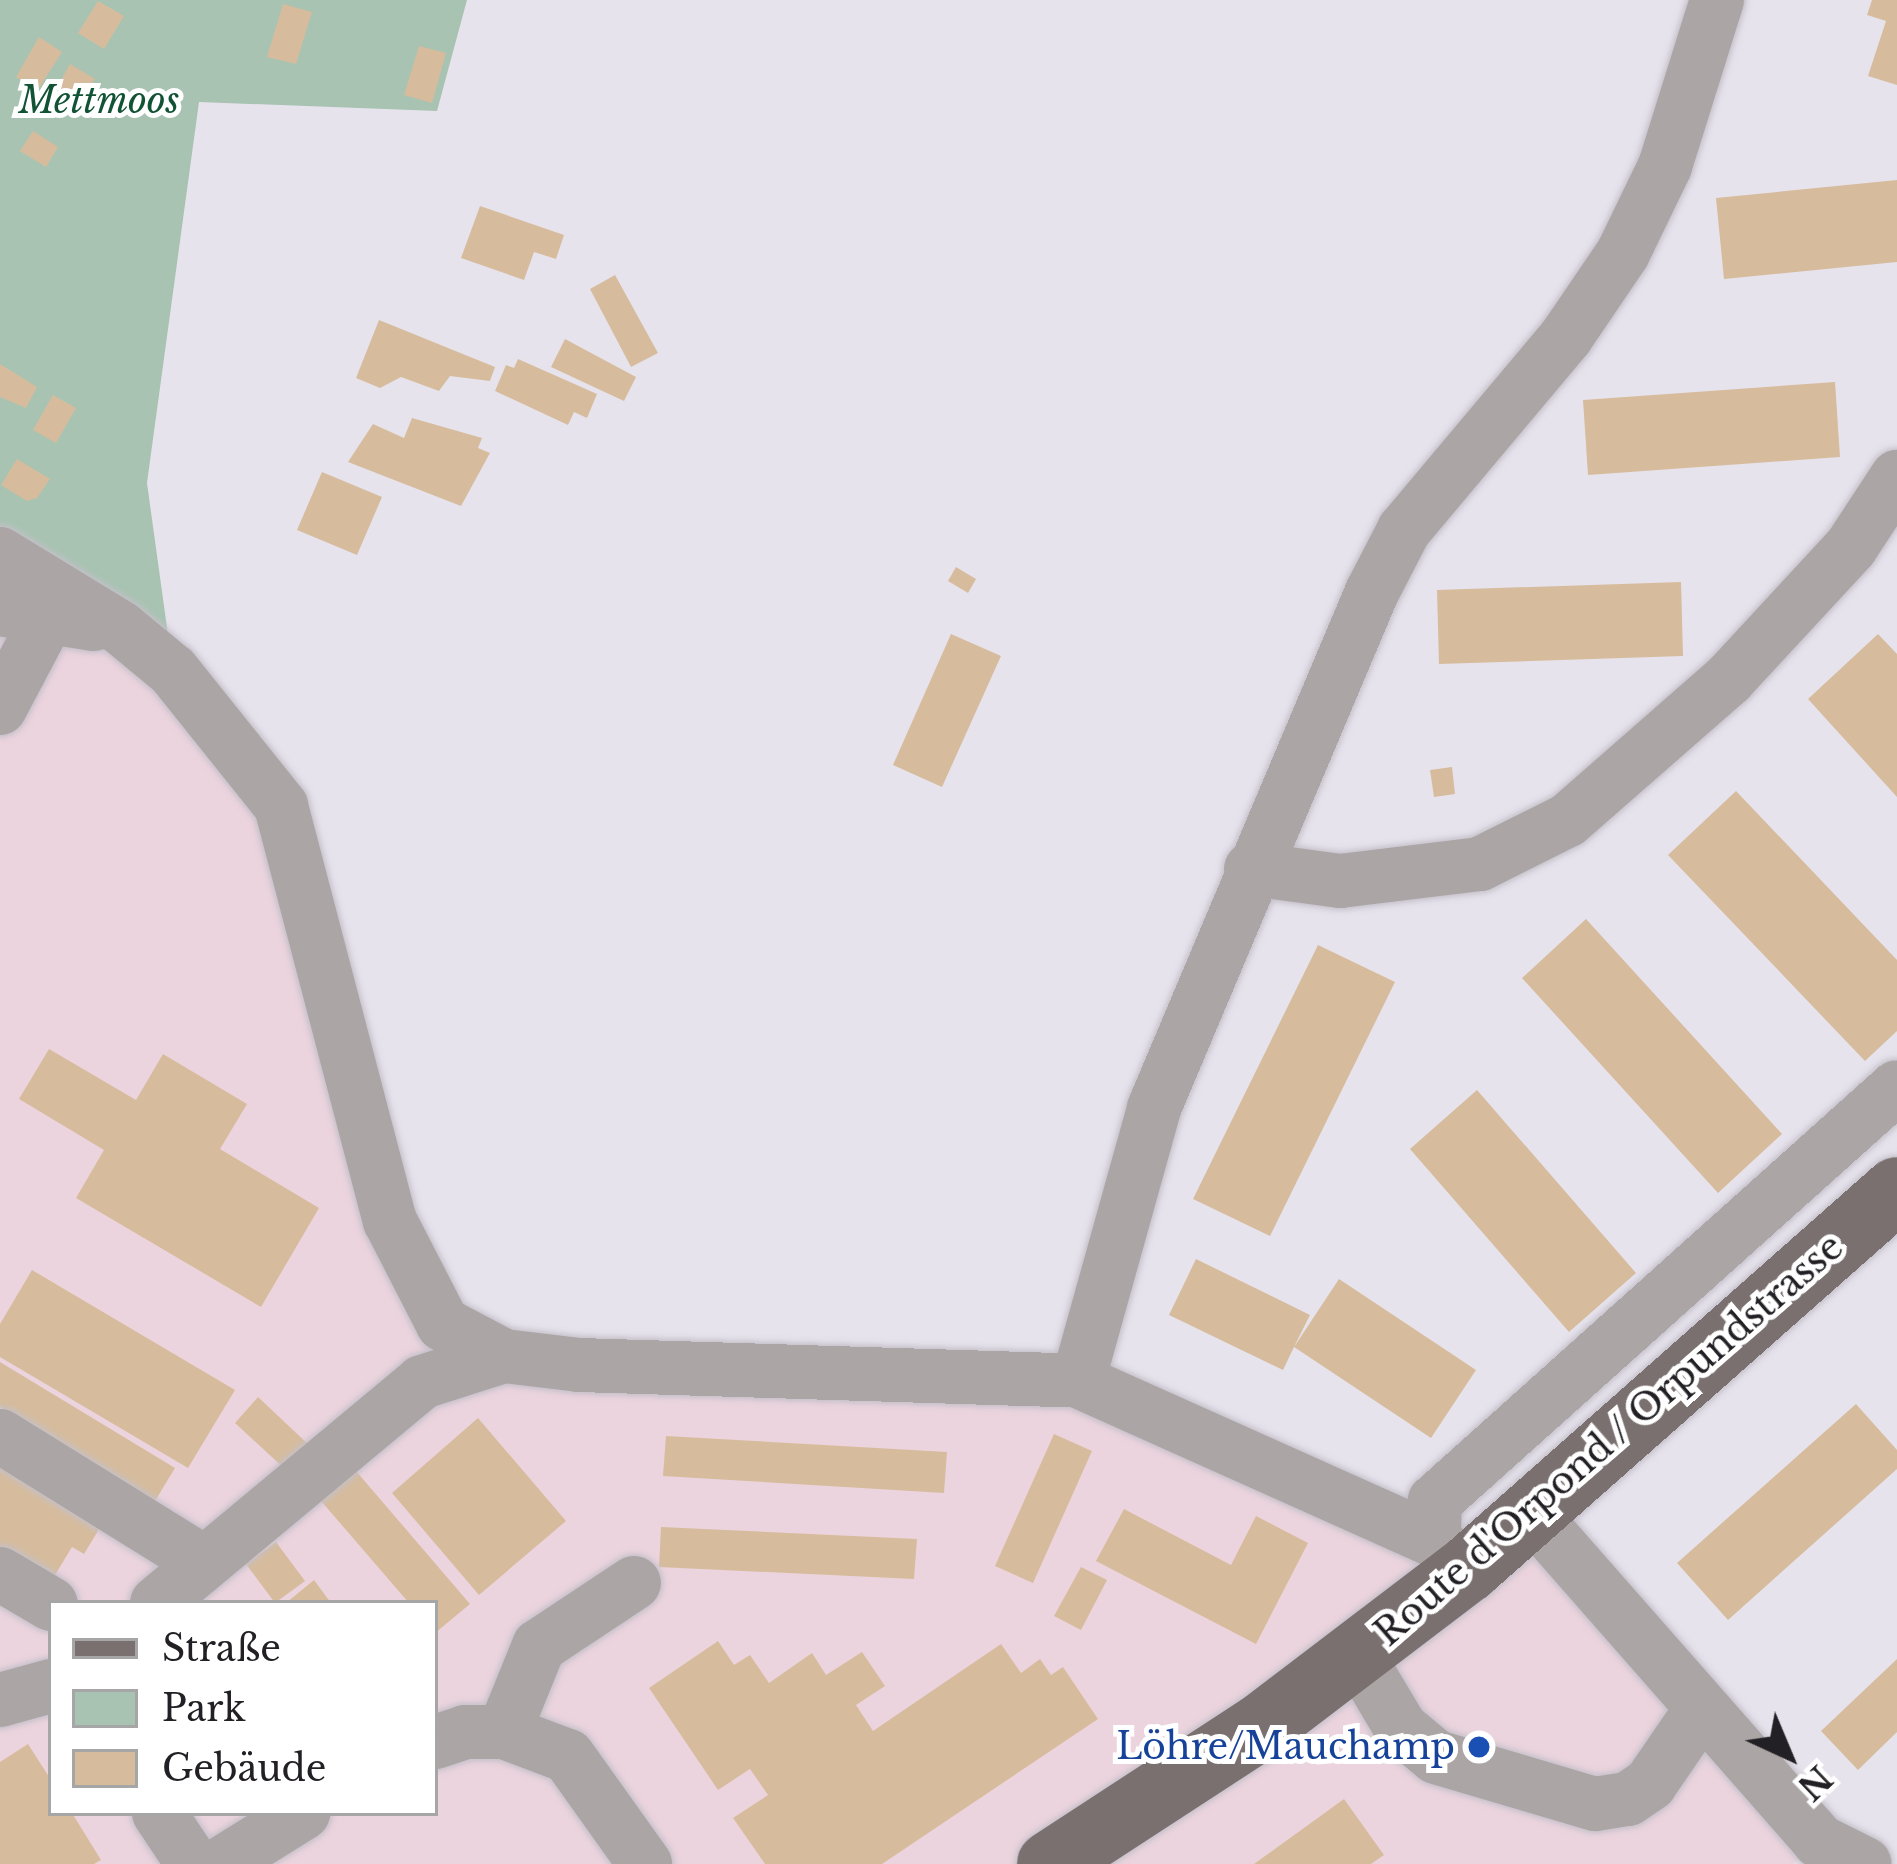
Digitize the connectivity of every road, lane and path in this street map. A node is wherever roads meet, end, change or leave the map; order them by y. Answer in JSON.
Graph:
{"nodes":[{"id":1,"x":1718,"y":0,"type":"edge"},
{"id":2,"x":1897,"y":477,"type":"edge"},
{"id":3,"x":0,"y":554,"type":"edge"},
{"id":4,"x":24,"y":613,"type":"edge"},
{"id":5,"x":121,"y":628,"type":"junction"},
{"id":6,"x":0,"y":708,"type":"edge"},
{"id":7,"x":1251,"y":868,"type":"junction"},
{"id":8,"x":1897,"y":1087,"type":"edge"},
{"id":9,"x":1897,"y":1190,"type":"edge"},
{"id":10,"x":503,"y":1356,"type":"junction"},
{"id":11,"x":1078,"y":1381,"type":"junction"},
{"id":12,"x":0,"y":1436,"type":"edge"},
{"id":13,"x":1533,"y":1515,"type":"junction"},
{"id":14,"x":1451,"y":1554,"type":"junction"},
{"id":15,"x":203,"y":1562,"type":"junction"},
{"id":16,"x":0,"y":1574,"type":"edge"},
{"id":17,"x":634,"y":1583,"type":"dead end"},
{"id":18,"x":161,"y":1600,"type":"edge"},
{"id":19,"x":48,"y":1602,"type":"edge"},
{"id":20,"x":1358,"y":1655,"type":"junction"},
{"id":21,"x":48,"y":1687,"type":"edge"},
{"id":22,"x":0,"y":1700,"type":"edge"},
{"id":23,"x":1700,"y":1711,"type":"junction"},
{"id":24,"x":504,"y":1732,"type":"junction"},
{"id":25,"x":438,"y":1741,"type":"edge"},
{"id":26,"x":161,"y":1816,"type":"edge"},
{"id":27,"x":298,"y":1816,"type":"edge"},
{"id":28,"x":1897,"y":1850,"type":"edge"},
{"id":29,"x":1066,"y":1860,"type":"edge"},
{"id":30,"x":193,"y":1864,"type":"edge"},
{"id":31,"x":221,"y":1864,"type":"edge"},
{"id":32,"x":645,"y":1864,"type":"edge"},
{"id":33,"x":1864,"y":1864,"type":"edge"},
{"id":34,"x":1876,"y":1864,"type":"edge"}],
"edges":[{"from":1,"to":7,"type":"street"},
{"from":2,"to":7,"type":"street"},
{"from":3,"to":5,"type":"street"},
{"from":4,"to":5,"type":"street"},
{"from":4,"to":6,"type":"street"},
{"from":5,"to":10,"type":"street"},
{"from":7,"to":11,"type":"street"},
{"from":8,"to":14,"type":"street","name":"Route d'Orpond / Orpundstrasse"},
{"from":9,"to":13,"type":"main road","name":"Route d'Orpond / Orpundstrasse"},
{"from":10,"to":11,"type":"street"},
{"from":10,"to":15,"type":"street"},
{"from":11,"to":14,"type":"street"},
{"from":12,"to":15,"type":"street"},
{"from":13,"to":14,"type":"main road","name":"Route d'Orpond / Orpundstrasse"},
{"from":13,"to":23,"type":"street"},
{"from":14,"to":20,"type":"main road","name":"Route d'Orpond / Orpundstrasse"},
{"from":15,"to":18,"type":"street"},
{"from":16,"to":19,"type":"street"},
{"from":17,"to":24,"type":"street"},
{"from":20,"to":23,"type":"street"},
{"from":20,"to":29,"type":"main road","name":"Route d'Orpond / Orpundstrasse"},
{"from":21,"to":22,"type":"street"},
{"from":23,"to":33,"type":"street"},
{"from":24,"to":25,"type":"street"},
{"from":24,"to":32,"type":"street"},
{"from":26,"to":30,"type":"street"},
{"from":27,"to":31,"type":"street"},
{"from":28,"to":34,"type":"street"}]}
